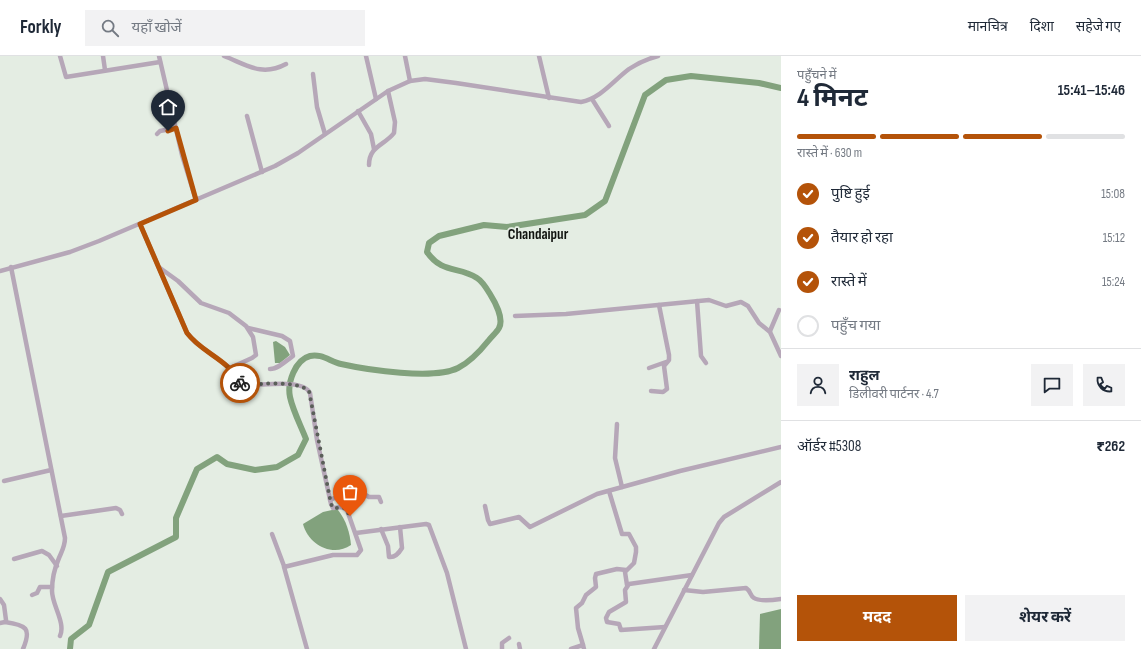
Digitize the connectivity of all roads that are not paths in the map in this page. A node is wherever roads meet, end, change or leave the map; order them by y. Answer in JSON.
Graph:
{"nodes":[{"id":1,"x":60,"y":56,"type":"edge"},
{"id":2,"x":103,"y":56,"type":"edge"},
{"id":3,"x":159,"y":56,"type":"edge"},
{"id":4,"x":224,"y":56,"type":"edge"},
{"id":5,"x":366,"y":56,"type":"edge"},
{"id":6,"x":405,"y":56,"type":"edge"},
{"id":7,"x":539,"y":56,"type":"edge"},
{"id":8,"x":658,"y":56,"type":"edge"},
{"id":9,"x":160,"y":62,"type":"junction"},
{"id":10,"x":286,"y":64,"type":"dead end"},
{"id":11,"x":105,"y":70,"type":"junction"},
{"id":12,"x":313,"y":74,"type":"dead end"},
{"id":13,"x":410,"y":81,"type":"junction"},
{"id":14,"x":388,"y":91,"type":"junction"},
{"id":15,"x":549,"y":98,"type":"junction"},
{"id":16,"x":376,"y":99,"type":"junction"},
{"id":17,"x":592,"y":99,"type":"junction"},
{"id":18,"x":358,"y":111,"type":"junction"},
{"id":19,"x":247,"y":116,"type":"dead end"},
{"id":20,"x":609,"y":126,"type":"dead end"},
{"id":21,"x":176,"y":128,"type":"junction"},
{"id":22,"x":157,"y":134,"type":"dead end"},
{"id":23,"x":325,"y":134,"type":"junction"},
{"id":24,"x":374,"y":149,"type":"junction"},
{"id":25,"x":369,"y":165,"type":"dead end"},
{"id":26,"x":262,"y":172,"type":"junction"},
{"id":27,"x":196,"y":200,"type":"junction"},
{"id":28,"x":140,"y":224,"type":"junction"},
{"id":29,"x":11,"y":268,"type":"junction"},
{"id":30,"x":160,"y":268,"type":"junction"},
{"id":31,"x":0,"y":271,"type":"edge"},
{"id":32,"x":697,"y":301,"type":"junction"},
{"id":33,"x":659,"y":304,"type":"junction"},
{"id":34,"x":779,"y":310,"type":"dead end"},
{"id":35,"x":515,"y":316,"type":"dead end"},
{"id":36,"x":248,"y":328,"type":"junction"},
{"id":37,"x":770,"y":331,"type":"junction"},
{"id":38,"x":781,"y":356,"type":"edge"},
{"id":39,"x":666,"y":362,"type":"junction"},
{"id":40,"x":706,"y":363,"type":"dead end"},
{"id":41,"x":230,"y":368,"type":"junction"},
{"id":42,"x":649,"y":368,"type":"dead end"},
{"id":43,"x":270,"y":369,"type":"dead end"},
{"id":44,"x":651,"y":391,"type":"dead end"},
{"id":45,"x":617,"y":424,"type":"dead end"},
{"id":46,"x":781,"y":447,"type":"edge"},
{"id":47,"x":51,"y":470,"type":"junction"},
{"id":48,"x":4,"y":481,"type":"dead end"},
{"id":49,"x":781,"y":482,"type":"edge"},
{"id":50,"x":622,"y":487,"type":"junction"},
{"id":51,"x":609,"y":491,"type":"junction"},
{"id":52,"x":330,"y":500,"type":"junction"},
{"id":53,"x":381,"y":502,"type":"dead end"},
{"id":54,"x":485,"y":506,"type":"dead end"},
{"id":55,"x":122,"y":514,"type":"dead end"},
{"id":56,"x":61,"y":516,"type":"junction"},
{"id":57,"x":400,"y":527,"type":"junction"},
{"id":58,"x":381,"y":528,"type":"junction"},
{"id":59,"x":356,"y":533,"type":"junction"},
{"id":60,"x":272,"y":534,"type":"dead end"},
{"id":61,"x":14,"y":559,"type":"dead end"},
{"id":62,"x":57,"y":566,"type":"junction"},
{"id":63,"x":284,"y":566,"type":"junction"},
{"id":64,"x":626,"y":570,"type":"junction"},
{"id":65,"x":692,"y":575,"type":"junction"},
{"id":66,"x":53,"y":582,"type":"junction"},
{"id":67,"x":628,"y":585,"type":"junction"},
{"id":68,"x":686,"y":591,"type":"junction"},
{"id":69,"x":32,"y":595,"type":"dead end"},
{"id":70,"x":0,"y":599,"type":"edge"},
{"id":71,"x":781,"y":600,"type":"edge"},
{"id":72,"x":3,"y":622,"type":"edge"},
{"id":73,"x":665,"y":627,"type":"junction"},
{"id":74,"x":60,"y":636,"type":"dead end"},
{"id":75,"x":509,"y":638,"type":"dead end"},
{"id":76,"x":584,"y":647,"type":"edge"},
{"id":77,"x":23,"y":649,"type":"edge"},
{"id":78,"x":307,"y":649,"type":"edge"},
{"id":79,"x":466,"y":649,"type":"edge"},
{"id":80,"x":502,"y":649,"type":"edge"},
{"id":81,"x":571,"y":649,"type":"edge"},
{"id":82,"x":654,"y":649,"type":"edge"}],
"edges":[{"from":1,"to":11,"type":"street"},
{"from":2,"to":11,"type":"street"},
{"from":3,"to":9,"type":"street"},
{"from":4,"to":10,"type":"street"},
{"from":5,"to":16,"type":"street"},
{"from":6,"to":13,"type":"street"},
{"from":7,"to":15,"type":"street"},
{"from":8,"to":17,"type":"street"},
{"from":9,"to":11,"type":"street"},
{"from":9,"to":21,"type":"street"},
{"from":12,"to":23,"type":"street"},
{"from":13,"to":14,"type":"street"},
{"from":13,"to":15,"type":"street"},
{"from":14,"to":16,"type":"street"},
{"from":14,"to":24,"type":"street"},
{"from":15,"to":17,"type":"street"},
{"from":16,"to":18,"type":"street"},
{"from":17,"to":20,"type":"street"},
{"from":18,"to":23,"type":"street"},
{"from":18,"to":24,"type":"street"},
{"from":19,"to":26,"type":"street"},
{"from":21,"to":22,"type":"street"},
{"from":21,"to":27,"type":"street"},
{"from":23,"to":26,"type":"street"},
{"from":24,"to":25,"type":"street"},
{"from":26,"to":27,"type":"street"},
{"from":27,"to":28,"type":"street"},
{"from":28,"to":29,"type":"street"},
{"from":28,"to":30,"type":"street"},
{"from":29,"to":31,"type":"street"},
{"from":29,"to":47,"type":"street"},
{"from":30,"to":36,"type":"street"},
{"from":30,"to":41,"type":"street"},
{"from":32,"to":33,"type":"street"},
{"from":32,"to":37,"type":"street"},
{"from":32,"to":40,"type":"street"},
{"from":33,"to":35,"type":"street"},
{"from":33,"to":39,"type":"street"},
{"from":34,"to":37,"type":"street"},
{"from":36,"to":41,"type":"street"},
{"from":36,"to":43,"type":"street"},
{"from":37,"to":38,"type":"street"},
{"from":39,"to":42,"type":"street"},
{"from":39,"to":44,"type":"street"},
{"from":41,"to":52,"type":"street"},
{"from":45,"to":50,"type":"street"},
{"from":46,"to":50,"type":"street"},
{"from":47,"to":48,"type":"street"},
{"from":47,"to":56,"type":"street"},
{"from":49,"to":65,"type":"street"},
{"from":50,"to":51,"type":"street"},
{"from":51,"to":54,"type":"street"},
{"from":51,"to":64,"type":"street"},
{"from":52,"to":53,"type":"street"},
{"from":52,"to":59,"type":"street"},
{"from":55,"to":56,"type":"street"},
{"from":56,"to":62,"type":"street"},
{"from":57,"to":58,"type":"street"},
{"from":57,"to":58,"type":"street"},
{"from":57,"to":79,"type":"street"},
{"from":58,"to":59,"type":"street"},
{"from":59,"to":63,"type":"street"},
{"from":60,"to":63,"type":"street"},
{"from":61,"to":62,"type":"street"},
{"from":62,"to":66,"type":"street"},
{"from":63,"to":78,"type":"street"},
{"from":64,"to":67,"type":"street"},
{"from":64,"to":76,"type":"street"},
{"from":65,"to":67,"type":"street"},
{"from":65,"to":68,"type":"street"},
{"from":66,"to":69,"type":"street"},
{"from":66,"to":74,"type":"street"},
{"from":67,"to":73,"type":"street"},
{"from":68,"to":71,"type":"street"},
{"from":68,"to":73,"type":"street"},
{"from":70,"to":72,"type":"street"},
{"from":72,"to":77,"type":"street"},
{"from":73,"to":82,"type":"street"},
{"from":75,"to":80,"type":"street"},
{"from":76,"to":81,"type":"street"}]}
